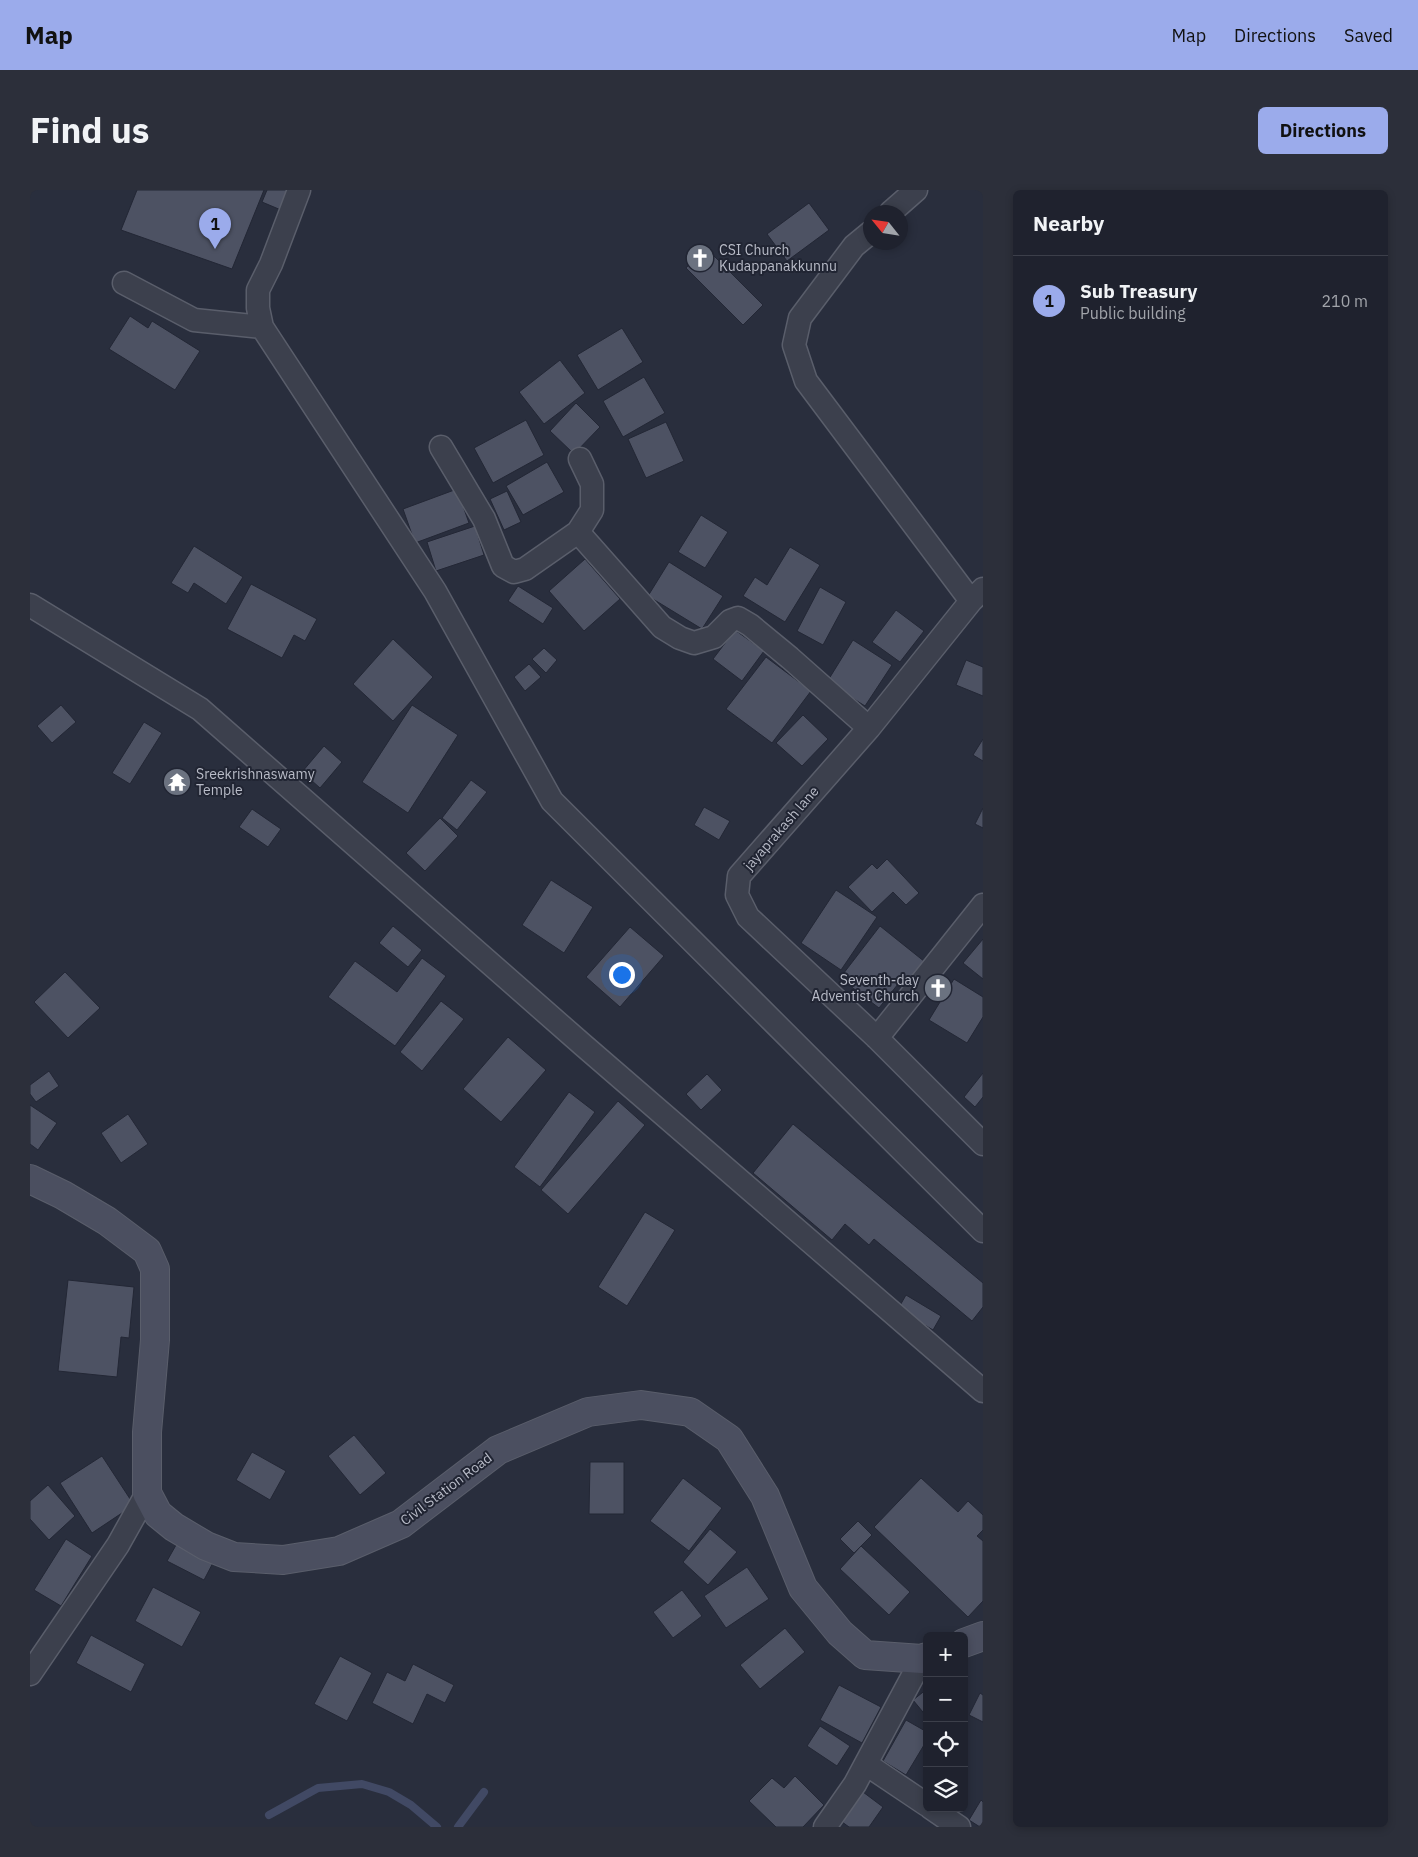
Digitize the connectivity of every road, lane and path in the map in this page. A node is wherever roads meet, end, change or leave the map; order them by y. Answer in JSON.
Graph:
{"nodes":[{"id":1,"x":299,"y":190,"type":"edge"},
{"id":2,"x":916,"y":190,"type":"edge"},
{"id":3,"x":900,"y":205,"type":"edge"},
{"id":4,"x":863,"y":238,"type":"edge"},
{"id":5,"x":124,"y":283,"type":"dead end"},
{"id":6,"x":262,"y":327,"type":"junction"},
{"id":7,"x":441,"y":447,"type":"dead end"},
{"id":8,"x":580,"y":459,"type":"dead end"},
{"id":9,"x":578,"y":532,"type":"junction"},
{"id":10,"x":977,"y":595,"type":"edge"},
{"id":11,"x":30,"y":605,"type":"edge"},
{"id":12,"x":869,"y":728,"type":"junction"},
{"id":13,"x":983,"y":905,"type":"edge"},
{"id":14,"x":877,"y":1038,"type":"junction"},
{"id":15,"x":983,"y":1144,"type":"edge"},
{"id":16,"x":30,"y":1179,"type":"edge"},
{"id":17,"x":983,"y":1231,"type":"edge"},
{"id":18,"x":983,"y":1391,"type":"edge"},
{"id":19,"x":146,"y":1493,"type":"junction"},
{"id":20,"x":983,"y":1636,"type":"edge"},
{"id":21,"x":968,"y":1642,"type":"edge"},
{"id":22,"x":923,"y":1658,"type":"edge"},
{"id":23,"x":923,"y":1660,"type":"edge"},
{"id":24,"x":30,"y":1674,"type":"edge"},
{"id":25,"x":866,"y":1764,"type":"junction"},
{"id":26,"x":923,"y":1802,"type":"edge"},
{"id":27,"x":937,"y":1812,"type":"edge"},
{"id":28,"x":825,"y":1827,"type":"edge"},
{"id":29,"x":959,"y":1827,"type":"edge"}],
"edges":[{"from":1,"to":6,"type":"street"},
{"from":2,"to":3,"type":"street"},
{"from":4,"to":10,"type":"street"},
{"from":5,"to":6,"type":"street"},
{"from":6,"to":17,"type":"street"},
{"from":7,"to":9,"type":"street"},
{"from":8,"to":9,"type":"street"},
{"from":9,"to":12,"type":"street"},
{"from":10,"to":12,"type":"street","name":"jayaprakash lane"},
{"from":11,"to":18,"type":"street"},
{"from":12,"to":14,"type":"street","name":"jayaprakash lane"},
{"from":13,"to":14,"type":"street"},
{"from":14,"to":15,"type":"street","name":"jayaprakash lane"},
{"from":16,"to":19,"type":"main road"},
{"from":19,"to":22,"type":"main road","name":"Civil Station Road"},
{"from":19,"to":24,"type":"street"},
{"from":20,"to":21,"type":"main road"},
{"from":23,"to":25,"type":"street"},
{"from":25,"to":26,"type":"street"},
{"from":25,"to":28,"type":"street"},
{"from":27,"to":29,"type":"street"}]}
